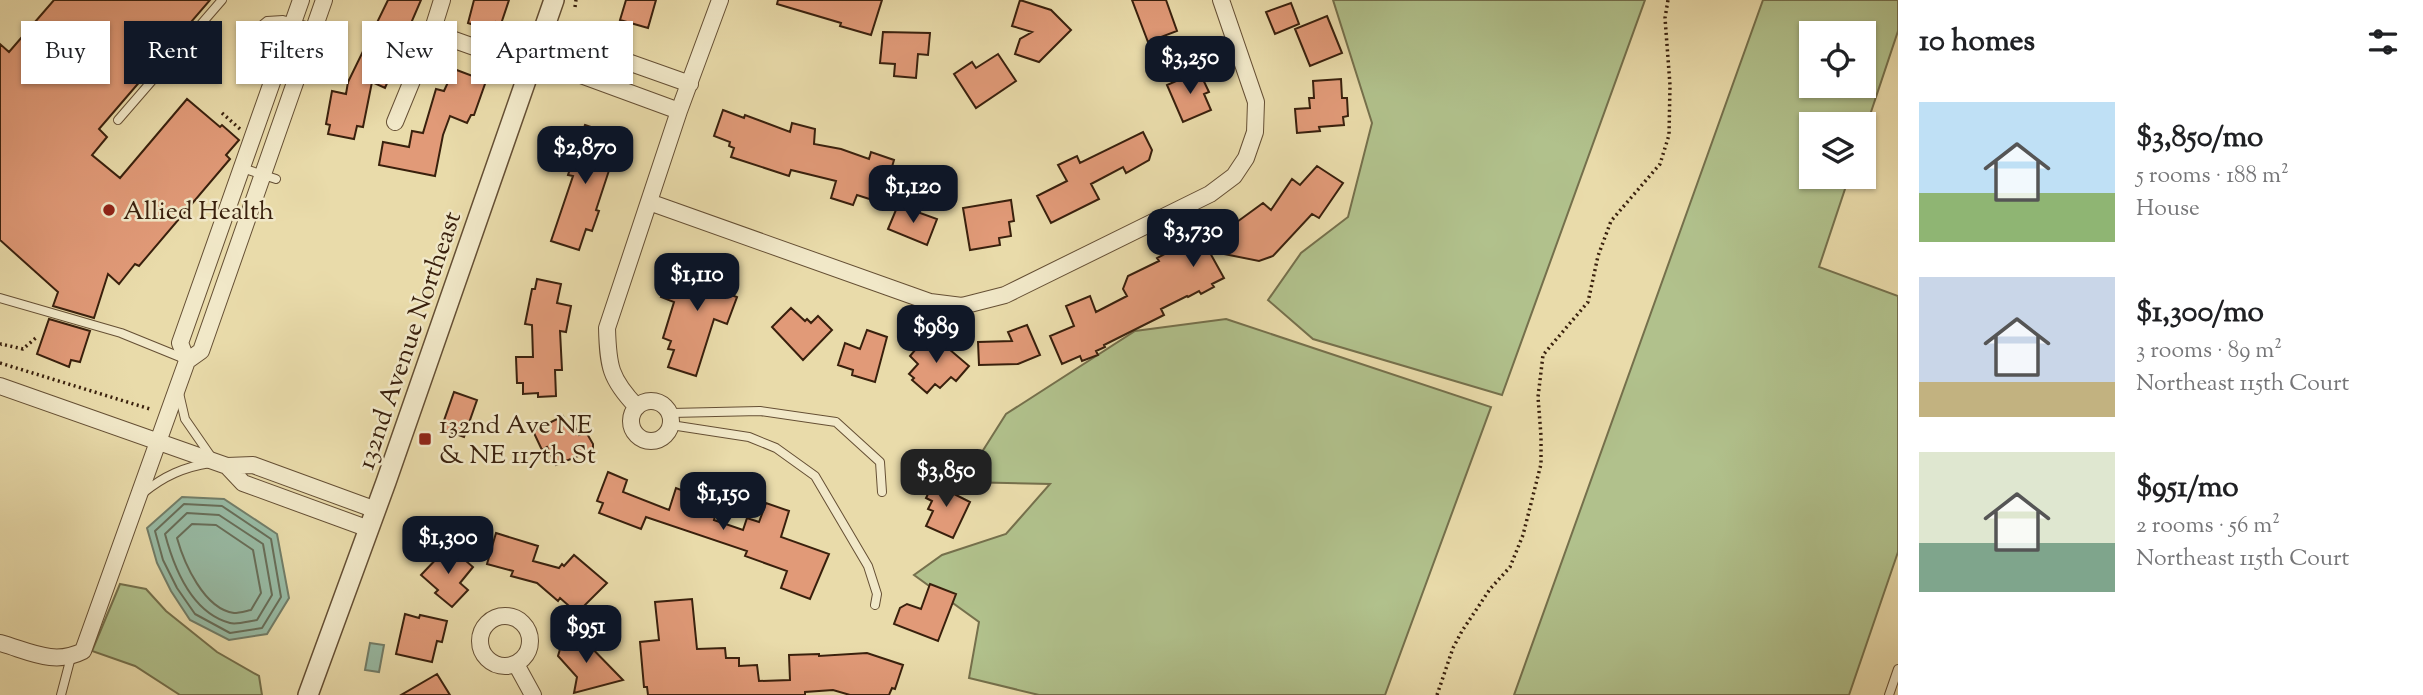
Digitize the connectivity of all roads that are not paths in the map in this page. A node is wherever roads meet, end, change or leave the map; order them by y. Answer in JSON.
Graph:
{"nodes":[{"id":1,"x":222,"y":0,"type":"edge"},
{"id":2,"x":301,"y":0,"type":"edge"},
{"id":3,"x":324,"y":0,"type":"edge"},
{"id":4,"x":442,"y":0,"type":"edge"},
{"id":5,"x":554,"y":0,"type":"edge"},
{"id":6,"x":720,"y":0,"type":"edge"},
{"id":7,"x":1221,"y":0,"type":"edge"},
{"id":8,"x":267,"y":21,"type":"edge"},
{"id":9,"x":285,"y":21,"type":"edge"},
{"id":10,"x":293,"y":21,"type":"edge"},
{"id":11,"x":316,"y":21,"type":"edge"},
{"id":12,"x":435,"y":21,"type":"edge"},
{"id":13,"x":547,"y":21,"type":"edge"},
{"id":14,"x":633,"y":64,"type":"edge"},
{"id":15,"x":271,"y":84,"type":"edge"},
{"id":16,"x":297,"y":84,"type":"edge"},
{"id":17,"x":411,"y":84,"type":"edge"},
{"id":18,"x":525,"y":84,"type":"edge"},
{"id":19,"x":605,"y":84,"type":"edge"},
{"id":20,"x":690,"y":84,"type":"junction"},
{"id":21,"x":679,"y":111,"type":"junction"},
{"id":22,"x":118,"y":120,"type":"dead end"},
{"id":23,"x":396,"y":122,"type":"dead end"},
{"id":24,"x":242,"y":168,"type":"junction"},
{"id":25,"x":269,"y":177,"type":"junction"},
{"id":26,"x":649,"y":202,"type":"junction"},
{"id":27,"x":0,"y":298,"type":"edge"},
{"id":28,"x":187,"y":361,"type":"junction"},
{"id":29,"x":0,"y":386,"type":"edge"},
{"id":30,"x":178,"y":387,"type":"junction"},
{"id":31,"x":636,"y":407,"type":"junction"},
{"id":32,"x":671,"y":419,"type":"junction"},
{"id":33,"x":160,"y":441,"type":"junction"},
{"id":34,"x":222,"y":464,"type":"junction"},
{"id":35,"x":882,"y":492,"type":"dead end"},
{"id":36,"x":140,"y":496,"type":"junction"},
{"id":37,"x":373,"y":519,"type":"junction"},
{"id":38,"x":875,"y":606,"type":"dead end"},
{"id":39,"x":0,"y":643,"type":"edge"},
{"id":40,"x":71,"y":657,"type":"junction"},
{"id":41,"x":516,"y":664,"type":"dead end"},
{"id":42,"x":1898,"y":669,"type":"edge"},
{"id":43,"x":61,"y":695,"type":"edge"},
{"id":44,"x":308,"y":695,"type":"edge"},
{"id":45,"x":533,"y":695,"type":"edge"},
{"id":46,"x":1889,"y":695,"type":"edge"}],
"edges":[{"from":1,"to":22,"type":"lane"},
{"from":2,"to":10,"type":"street"},
{"from":3,"to":11,"type":"street"},
{"from":4,"to":12,"type":"street"},
{"from":5,"to":13,"type":"street","name":"132nd Avenue Northeast"},
{"from":6,"to":20,"type":"street"},
{"from":7,"to":26,"type":"street"},
{"from":8,"to":9,"type":"lane"},
{"from":14,"to":20,"type":"street"},
{"from":15,"to":24,"type":"street"},
{"from":16,"to":25,"type":"street"},
{"from":17,"to":23,"type":"street"},
{"from":18,"to":37,"type":"street","name":"132nd Avenue Northeast"},
{"from":19,"to":21,"type":"street"},
{"from":20,"to":21,"type":"street"},
{"from":21,"to":26,"type":"street"},
{"from":24,"to":25,"type":"lane"},
{"from":24,"to":28,"type":"street"},
{"from":25,"to":28,"type":"street"},
{"from":26,"to":31,"type":"street"},
{"from":27,"to":28,"type":"lane"},
{"from":28,"to":30,"type":"street"},
{"from":29,"to":33,"type":"street"},
{"from":30,"to":33,"type":"street"},
{"from":30,"to":34,"type":"lane"},
{"from":31,"to":32,"type":"street"},
{"from":31,"to":32,"type":"street"},
{"from":32,"to":35,"type":"lane"},
{"from":32,"to":38,"type":"lane"},
{"from":33,"to":34,"type":"street"},
{"from":33,"to":36,"type":"street"},
{"from":34,"to":36,"type":"lane"},
{"from":34,"to":37,"type":"street"},
{"from":36,"to":40,"type":"street"},
{"from":37,"to":44,"type":"street","name":"132nd Avenue Northeast"},
{"from":39,"to":40,"type":"street"},
{"from":40,"to":43,"type":"lane"},
{"from":41,"to":45,"type":"street"},
{"from":42,"to":46,"type":"lane"}]}
